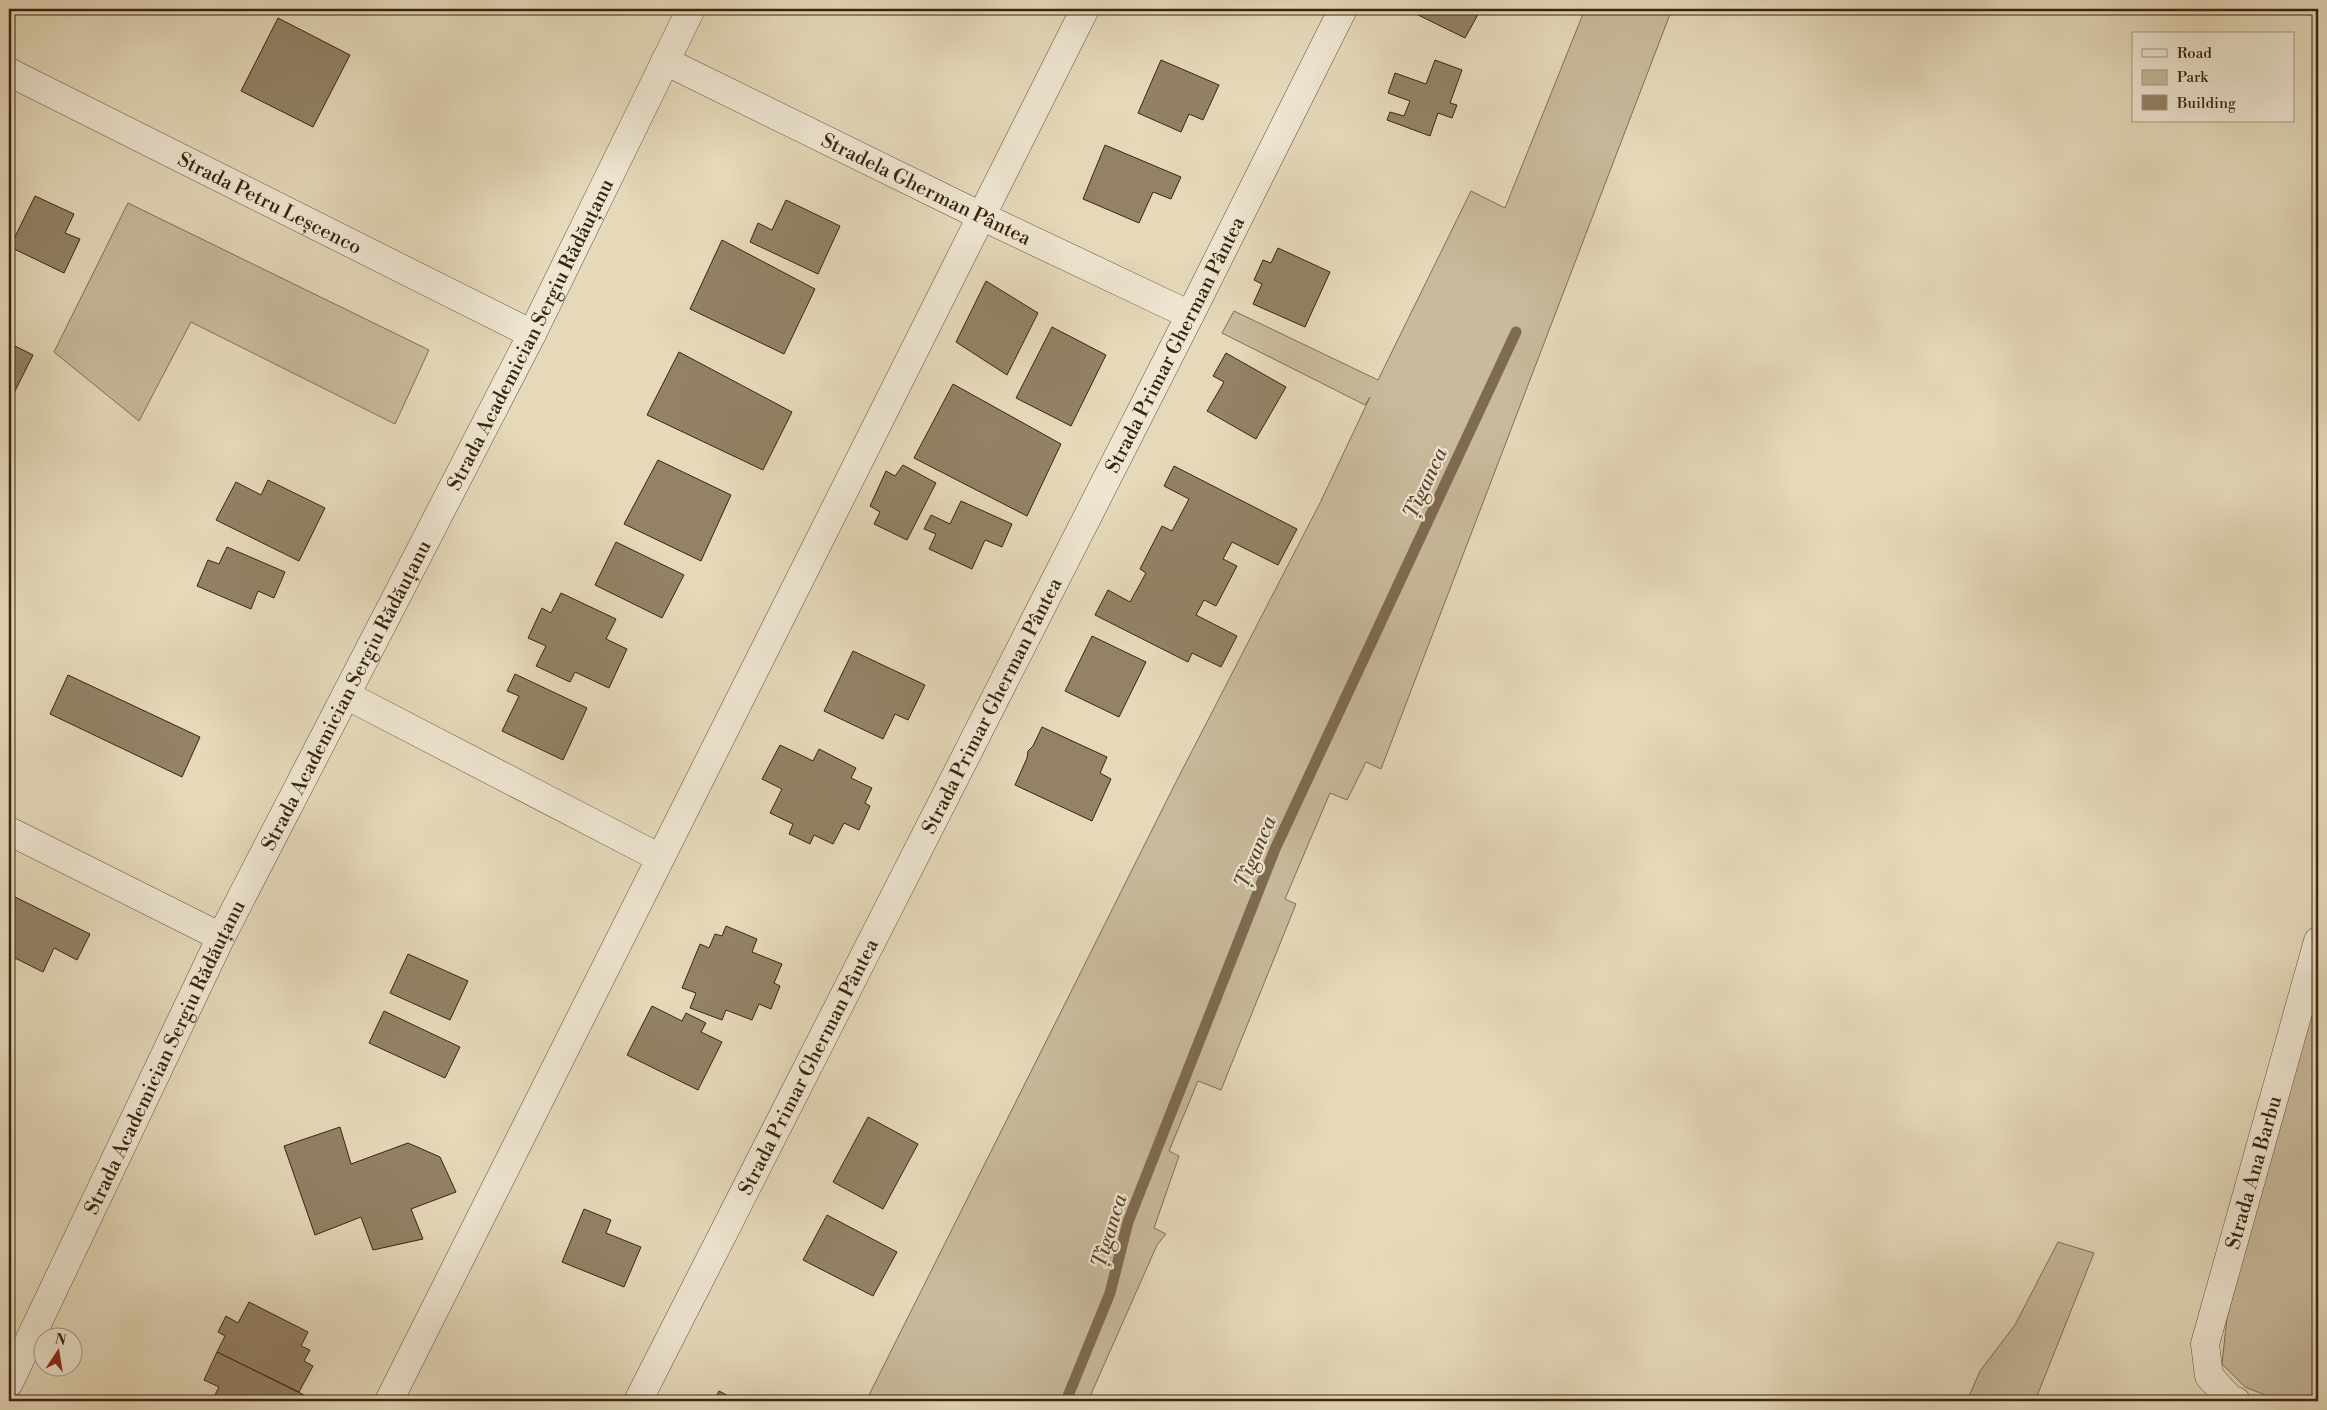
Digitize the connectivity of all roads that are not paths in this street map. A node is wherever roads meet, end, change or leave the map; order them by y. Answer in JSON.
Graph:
{"nodes":[{"id":1,"x":691,"y":9,"type":"edge"},
{"id":2,"x":1086,"y":9,"type":"edge"},
{"id":3,"x":1344,"y":9,"type":"edge"},
{"id":4,"x":665,"y":61,"type":"junction"},
{"id":5,"x":9,"y":72,"type":"edge"},
{"id":6,"x":981,"y":216,"type":"junction"},
{"id":7,"x":1190,"y":315,"type":"junction"},
{"id":8,"x":532,"y":334,"type":"junction"},
{"id":9,"x":346,"y":695,"type":"junction"},
{"id":10,"x":9,"y":831,"type":"edge"},
{"id":11,"x":660,"y":858,"type":"junction"},
{"id":12,"x":221,"y":937,"type":"junction"},
{"id":13,"x":2318,"y":941,"type":"edge"},
{"id":14,"x":9,"y":1383,"type":"edge"},
{"id":15,"x":2233,"y":1400,"type":"edge"},
{"id":16,"x":389,"y":1401,"type":"edge"},
{"id":17,"x":638,"y":1401,"type":"edge"}],
"edges":[{"from":1,"to":4,"type":"street","name":"Strada Academician Sergiu Rădăuțanu"},
{"from":2,"to":6,"type":"street"},
{"from":3,"to":7,"type":"street","name":"Strada Primar Gherman Pântea"},
{"from":4,"to":6,"type":"street","name":"Stradela Gherman Pântea"},
{"from":4,"to":8,"type":"street","name":"Strada Academician Sergiu Rădăuțanu"},
{"from":5,"to":8,"type":"street","name":"Strada Petru Leșcenco"},
{"from":6,"to":7,"type":"street","name":"Stradela Gherman Pântea"},
{"from":6,"to":11,"type":"street"},
{"from":7,"to":17,"type":"street","name":"Strada Primar Gherman Pântea"},
{"from":8,"to":9,"type":"street","name":"Strada Academician Sergiu Rădăuțanu"},
{"from":9,"to":11,"type":"street"},
{"from":9,"to":12,"type":"street","name":"Strada Academician Sergiu Rădăuțanu"},
{"from":10,"to":12,"type":"street"},
{"from":11,"to":16,"type":"street"},
{"from":12,"to":14,"type":"street","name":"Strada Academician Sergiu Rădăuțanu"},
{"from":13,"to":15,"type":"street","name":"Strada Ana Barbu"}]}
